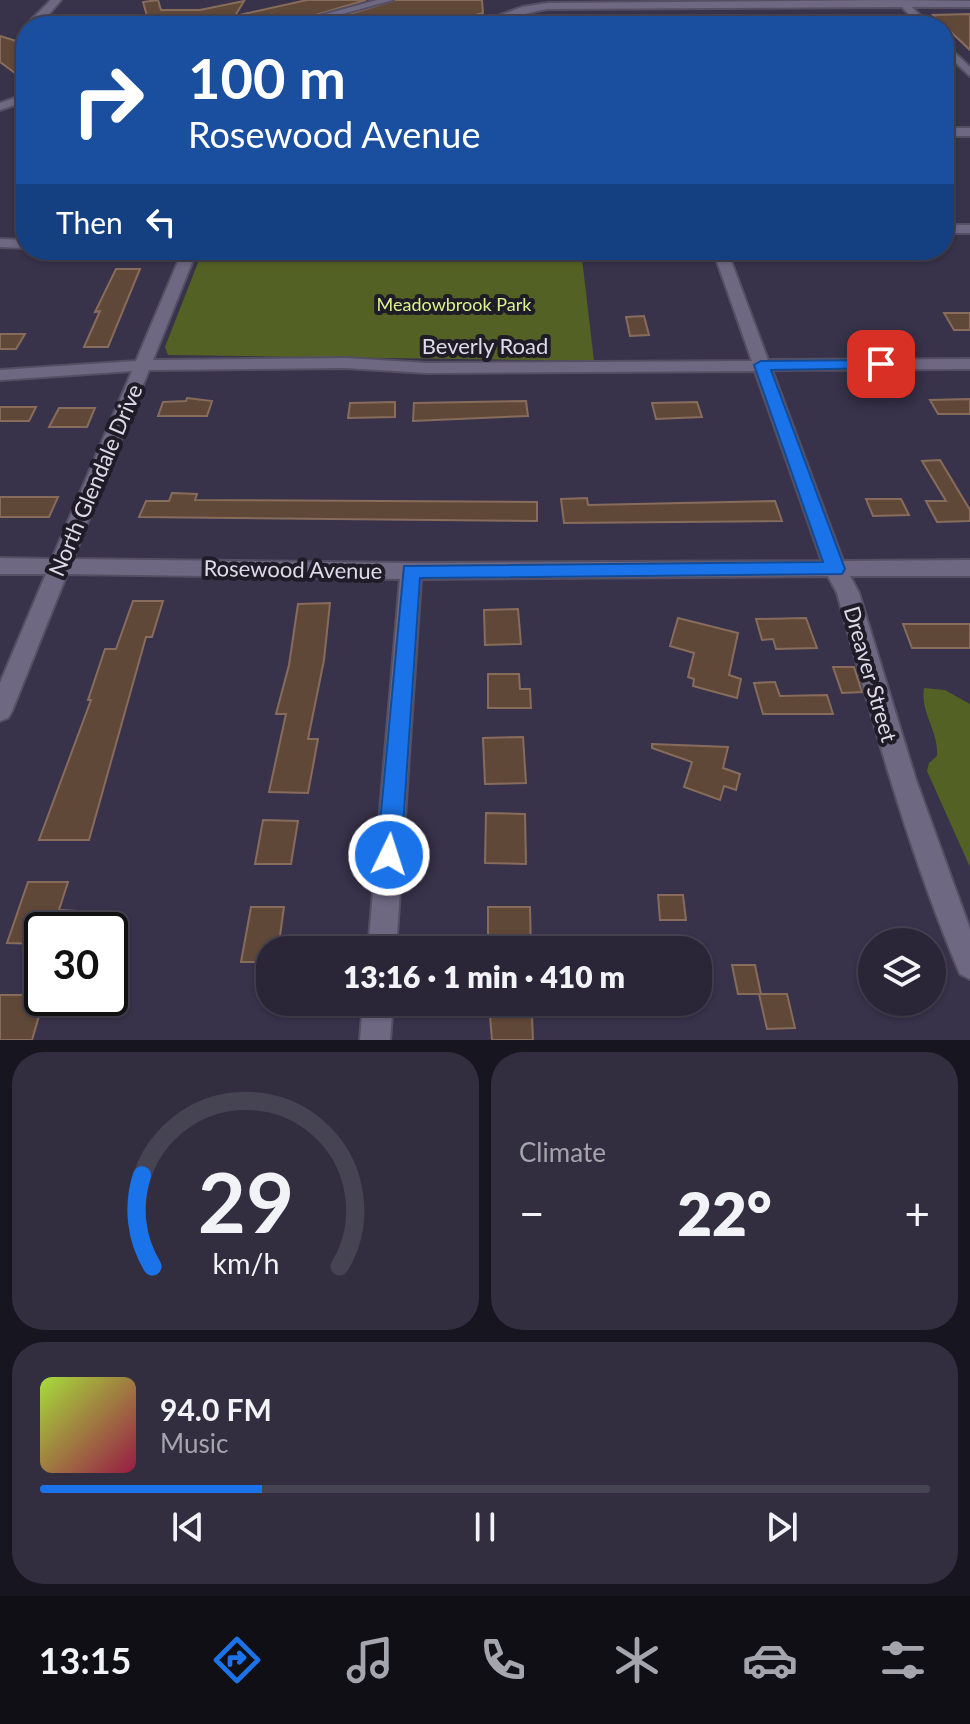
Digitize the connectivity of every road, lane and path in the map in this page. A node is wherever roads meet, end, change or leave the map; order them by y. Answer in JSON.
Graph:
{"nodes":[{"id":1,"x":56,"y":0,"type":"edge"},
{"id":2,"x":388,"y":0,"type":"edge"},
{"id":3,"x":902,"y":2,"type":"edge"},
{"id":4,"x":970,"y":4,"type":"edge"},
{"id":5,"x":632,"y":7,"type":"edge"},
{"id":6,"x":40,"y":16,"type":"edge"},
{"id":7,"x":326,"y":16,"type":"edge"},
{"id":8,"x":507,"y":16,"type":"edge"},
{"id":9,"x":186,"y":260,"type":"edge"},
{"id":10,"x":724,"y":260,"type":"edge"},
{"id":11,"x":970,"y":364,"type":"edge"},
{"id":12,"x":143,"y":365,"type":"junction"},
{"id":13,"x":761,"y":365,"type":"junction"},
{"id":14,"x":0,"y":375,"type":"edge"},
{"id":15,"x":0,"y":566,"type":"edge"},
{"id":16,"x":59,"y":566,"type":"junction"},
{"id":17,"x":970,"y":568,"type":"edge"},
{"id":18,"x":835,"y":569,"type":"junction"},
{"id":19,"x":411,"y":571,"type":"junction"},
{"id":20,"x":0,"y":711,"type":"edge"},
{"id":21,"x":383,"y":936,"type":"edge"},
{"id":22,"x":970,"y":964,"type":"edge"},
{"id":23,"x":377,"y":1016,"type":"edge"},
{"id":24,"x":375,"y":1040,"type":"edge"}],
"edges":[{"from":1,"to":6,"type":"street"},
{"from":2,"to":7,"type":"street"},
{"from":3,"to":4,"type":"street"},
{"from":3,"to":5,"type":"street"},
{"from":5,"to":8,"type":"street"},
{"from":9,"to":12,"type":"street","name":"North Glendale Drive"},
{"from":10,"to":13,"type":"street","name":"Dreaver Street"},
{"from":11,"to":13,"type":"street","name":"Beverly Road"},
{"from":12,"to":13,"type":"street","name":"Beverly Road"},
{"from":12,"to":14,"type":"street","name":"Beverly Road"},
{"from":12,"to":16,"type":"street","name":"North Glendale Drive"},
{"from":13,"to":18,"type":"street","name":"Dreaver Street"},
{"from":15,"to":16,"type":"street","name":"Rosewood Avenue"},
{"from":16,"to":19,"type":"street","name":"Rosewood Avenue"},
{"from":16,"to":20,"type":"street","name":"North Glendale Drive"},
{"from":17,"to":18,"type":"street","name":"Rosewood Avenue"},
{"from":18,"to":19,"type":"street","name":"Rosewood Avenue"},
{"from":18,"to":22,"type":"street","name":"Dreaver Street"},
{"from":19,"to":21,"type":"street"},
{"from":23,"to":24,"type":"street"}]}
